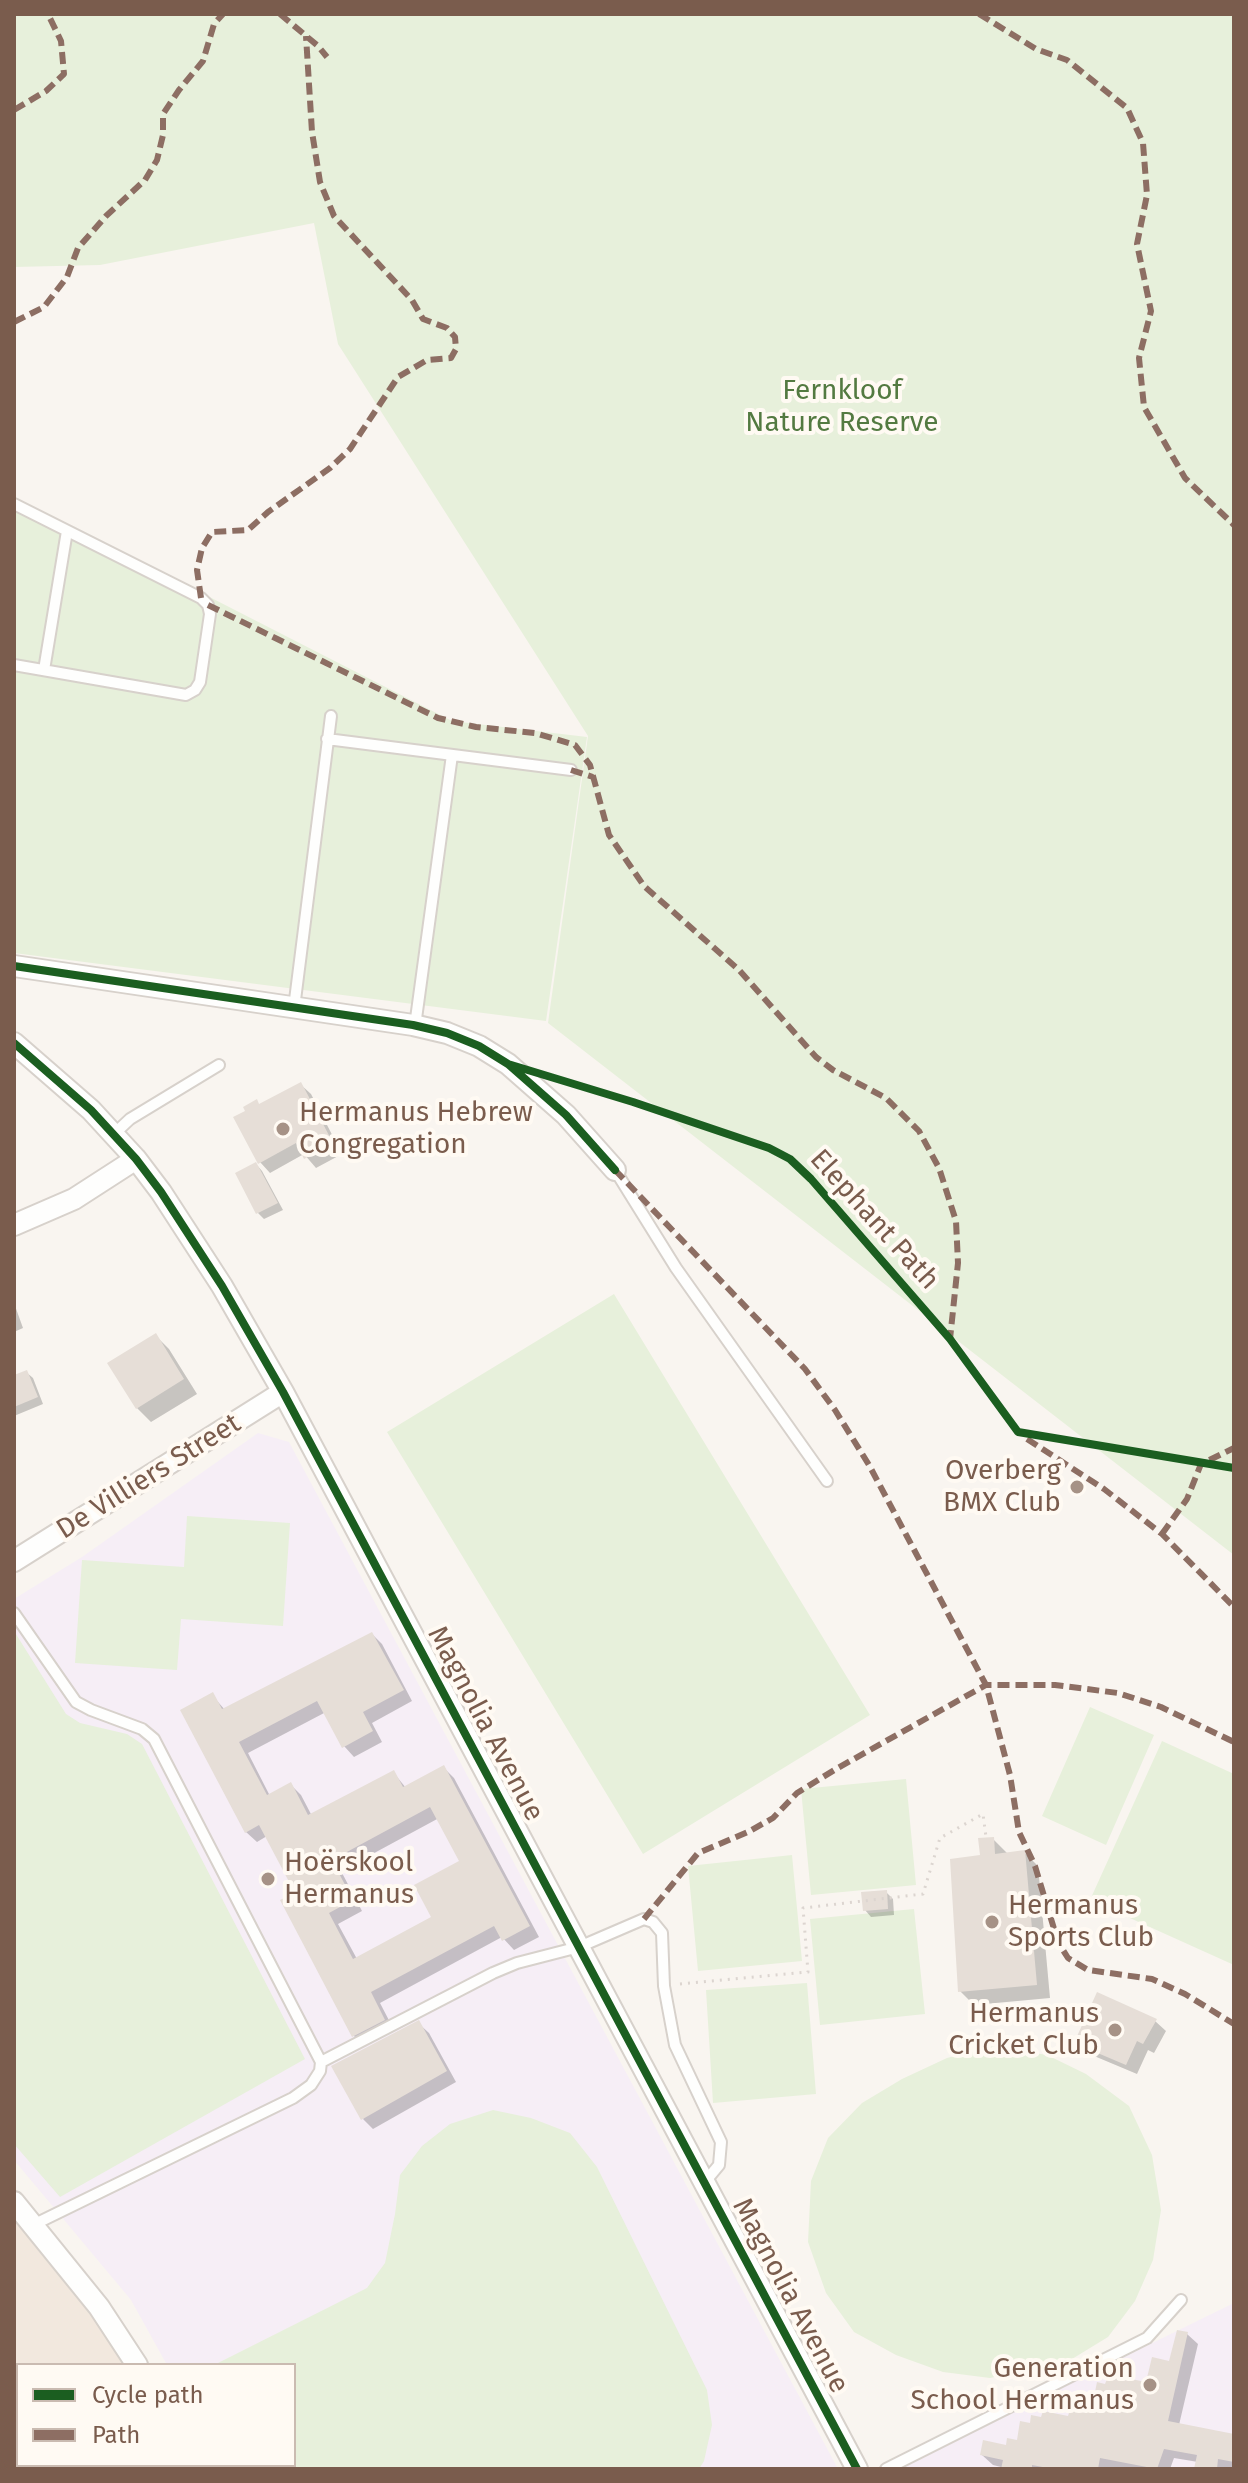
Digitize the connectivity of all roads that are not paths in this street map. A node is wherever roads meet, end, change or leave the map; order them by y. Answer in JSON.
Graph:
{"nodes":[{"id":1,"x":14,"y":504,"type":"edge"},
{"id":2,"x":67,"y":531,"type":"junction"},
{"id":3,"x":14,"y":665,"type":"edge"},
{"id":4,"x":44,"y":670,"type":"junction"},
{"id":5,"x":331,"y":716,"type":"dead end"},
{"id":6,"x":327,"y":739,"type":"junction"},
{"id":7,"x":452,"y":755,"type":"junction"},
{"id":8,"x":571,"y":770,"type":"dead end"},
{"id":9,"x":14,"y":966,"type":"edge"},
{"id":10,"x":294,"y":1008,"type":"junction"},
{"id":11,"x":415,"y":1026,"type":"junction"},
{"id":12,"x":14,"y":1043,"type":"edge"},
{"id":13,"x":219,"y":1065,"type":"dead end"},
{"id":14,"x":114,"y":1134,"type":"junction"},
{"id":15,"x":136,"y":1159,"type":"junction"},
{"id":16,"x":615,"y":1170,"type":"joint"},
{"id":17,"x":14,"y":1225,"type":"edge"},
{"id":18,"x":283,"y":1392,"type":"junction"},
{"id":19,"x":827,"y":1481,"type":"dead end"},
{"id":20,"x":14,"y":1561,"type":"edge"},
{"id":21,"x":14,"y":1613,"type":"edge"},
{"id":22,"x":579,"y":1947,"type":"junction"},
{"id":23,"x":321,"y":2062,"type":"junction"},
{"id":24,"x":704,"y":2183,"type":"junction"},
{"id":25,"x":14,"y":2202,"type":"edge"},
{"id":26,"x":33,"y":2225,"type":"junction"},
{"id":27,"x":1181,"y":2300,"type":"dead end"},
{"id":28,"x":136,"y":2363,"type":"edge"},
{"id":29,"x":857,"y":2469,"type":"edge"},
{"id":30,"x":886,"y":2469,"type":"edge"}],
"edges":[{"from":1,"to":2,"type":"lane"},
{"from":2,"to":4,"type":"lane"},
{"from":2,"to":4,"type":"lane"},
{"from":3,"to":4,"type":"lane"},
{"from":5,"to":6,"type":"lane"},
{"from":6,"to":7,"type":"lane"},
{"from":6,"to":10,"type":"lane"},
{"from":7,"to":8,"type":"lane"},
{"from":7,"to":11,"type":"lane"},
{"from":9,"to":10,"type":"street"},
{"from":10,"to":11,"type":"street"},
{"from":11,"to":16,"type":"street"},
{"from":12,"to":14,"type":"street","name":"Magnolia Avenue"},
{"from":13,"to":14,"type":"lane"},
{"from":14,"to":15,"type":"street","name":"Magnolia Avenue"},
{"from":15,"to":17,"type":"street"},
{"from":15,"to":18,"type":"street","name":"Magnolia Avenue"},
{"from":16,"to":19,"type":"lane"},
{"from":18,"to":20,"type":"street","name":"De Villiers Street"},
{"from":18,"to":22,"type":"street","name":"Magnolia Avenue"},
{"from":21,"to":23,"type":"lane"},
{"from":22,"to":23,"type":"lane"},
{"from":22,"to":24,"type":"street","name":"Magnolia Avenue"},
{"from":22,"to":24,"type":"lane"},
{"from":23,"to":26,"type":"lane"},
{"from":24,"to":29,"type":"street","name":"Magnolia Avenue"},
{"from":25,"to":26,"type":"street"},
{"from":26,"to":28,"type":"street"},
{"from":27,"to":30,"type":"lane"}]}
